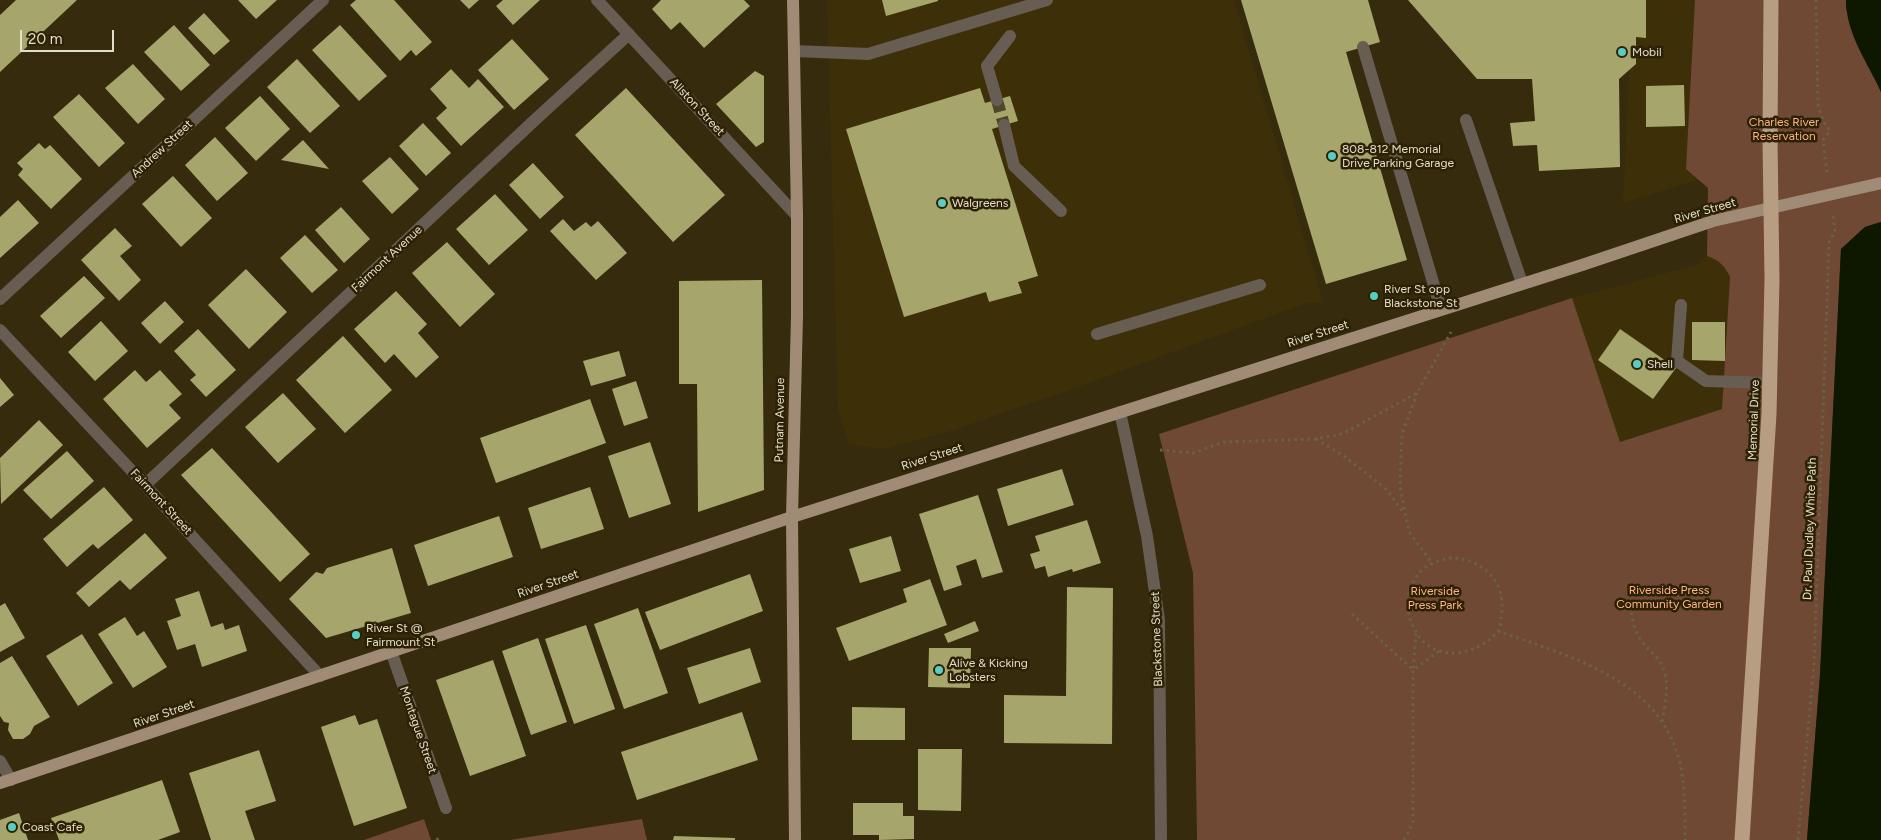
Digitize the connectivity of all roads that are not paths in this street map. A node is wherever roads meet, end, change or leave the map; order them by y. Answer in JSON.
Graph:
{"nodes":[{"id":1,"x":323,"y":0,"type":"edge"},
{"id":2,"x":597,"y":0,"type":"edge"},
{"id":3,"x":793,"y":0,"type":"edge"},
{"id":4,"x":1047,"y":0,"type":"edge"},
{"id":5,"x":1771,"y":0,"type":"edge"},
{"id":6,"x":629,"y":34,"type":"junction"},
{"id":7,"x":1010,"y":36,"type":"dead end"},
{"id":8,"x":1363,"y":47,"type":"dead end"},
{"id":9,"x":794,"y":51,"type":"junction"},
{"id":10,"x":997,"y":100,"type":"tunnel mouth"},
{"id":11,"x":1466,"y":120,"type":"dead end"},
{"id":12,"x":1004,"y":125,"type":"tunnel mouth"},
{"id":13,"x":1881,"y":183,"type":"edge"},
{"id":14,"x":1771,"y":209,"type":"junction"},
{"id":15,"x":1061,"y":211,"type":"dead end"},
{"id":16,"x":797,"y":216,"type":"junction"},
{"id":17,"x":1522,"y":284,"type":"junction"},
{"id":18,"x":1260,"y":285,"type":"dead end"},
{"id":19,"x":0,"y":299,"type":"edge"},
{"id":20,"x":1681,"y":305,"type":"dead end"},
{"id":21,"x":1441,"y":310,"type":"junction"},
{"id":22,"x":0,"y":330,"type":"edge"},
{"id":23,"x":1097,"y":334,"type":"dead end"},
{"id":24,"x":1770,"y":383,"type":"junction"},
{"id":25,"x":1120,"y":412,"type":"junction"},
{"id":26,"x":146,"y":485,"type":"junction"},
{"id":27,"x":792,"y":517,"type":"junction"},
{"id":28,"x":391,"y":652,"type":"junction"},
{"id":29,"x":320,"y":676,"type":"junction"},
{"id":30,"x":0,"y":761,"type":"edge"},
{"id":31,"x":5,"y":781,"type":"edge"},
{"id":32,"x":446,"y":808,"type":"dead end"},
{"id":33,"x":795,"y":840,"type":"edge"},
{"id":34,"x":1161,"y":840,"type":"edge"},
{"id":35,"x":1742,"y":840,"type":"edge"}],
"edges":[{"from":1,"to":19,"type":"street","name":"Andrew Street"},
{"from":2,"to":6,"type":"street","name":"Allston Street"},
{"from":3,"to":9,"type":"main road","name":"Putnam Avenue"},
{"from":4,"to":9,"type":"street"},
{"from":5,"to":14,"type":"highway","name":"Memorial Drive"},
{"from":6,"to":16,"type":"street","name":"Allston Street"},
{"from":6,"to":26,"type":"street","name":"Fairmont Avenue"},
{"from":7,"to":10,"type":"street"},
{"from":8,"to":21,"type":"street"},
{"from":9,"to":16,"type":"main road","name":"Putnam Avenue"},
{"from":11,"to":17,"type":"street"},
{"from":12,"to":15,"type":"street"},
{"from":13,"to":14,"type":"main road","name":"River Street"},
{"from":14,"to":17,"type":"main road","name":"River Street"},
{"from":14,"to":24,"type":"highway","name":"Memorial Drive"},
{"from":16,"to":27,"type":"main road","name":"Putnam Avenue"},
{"from":17,"to":21,"type":"main road","name":"River Street"},
{"from":18,"to":23,"type":"street"},
{"from":20,"to":24,"type":"street"},
{"from":21,"to":25,"type":"main road","name":"River Street"},
{"from":22,"to":26,"type":"street","name":"Fairmont Street"},
{"from":24,"to":35,"type":"highway","name":"Memorial Drive"},
{"from":25,"to":27,"type":"main road","name":"River Street"},
{"from":25,"to":34,"type":"street","name":"Blackstone Street"},
{"from":26,"to":29,"type":"street","name":"Fairmont Street"},
{"from":27,"to":28,"type":"main road","name":"River Street"},
{"from":27,"to":33,"type":"main road","name":"Putnam Avenue"},
{"from":28,"to":29,"type":"main road","name":"River Street"},
{"from":28,"to":32,"type":"street","name":"Montague Street"},
{"from":29,"to":31,"type":"main road","name":"River Street"},
{"from":30,"to":31,"type":"street"}]}
